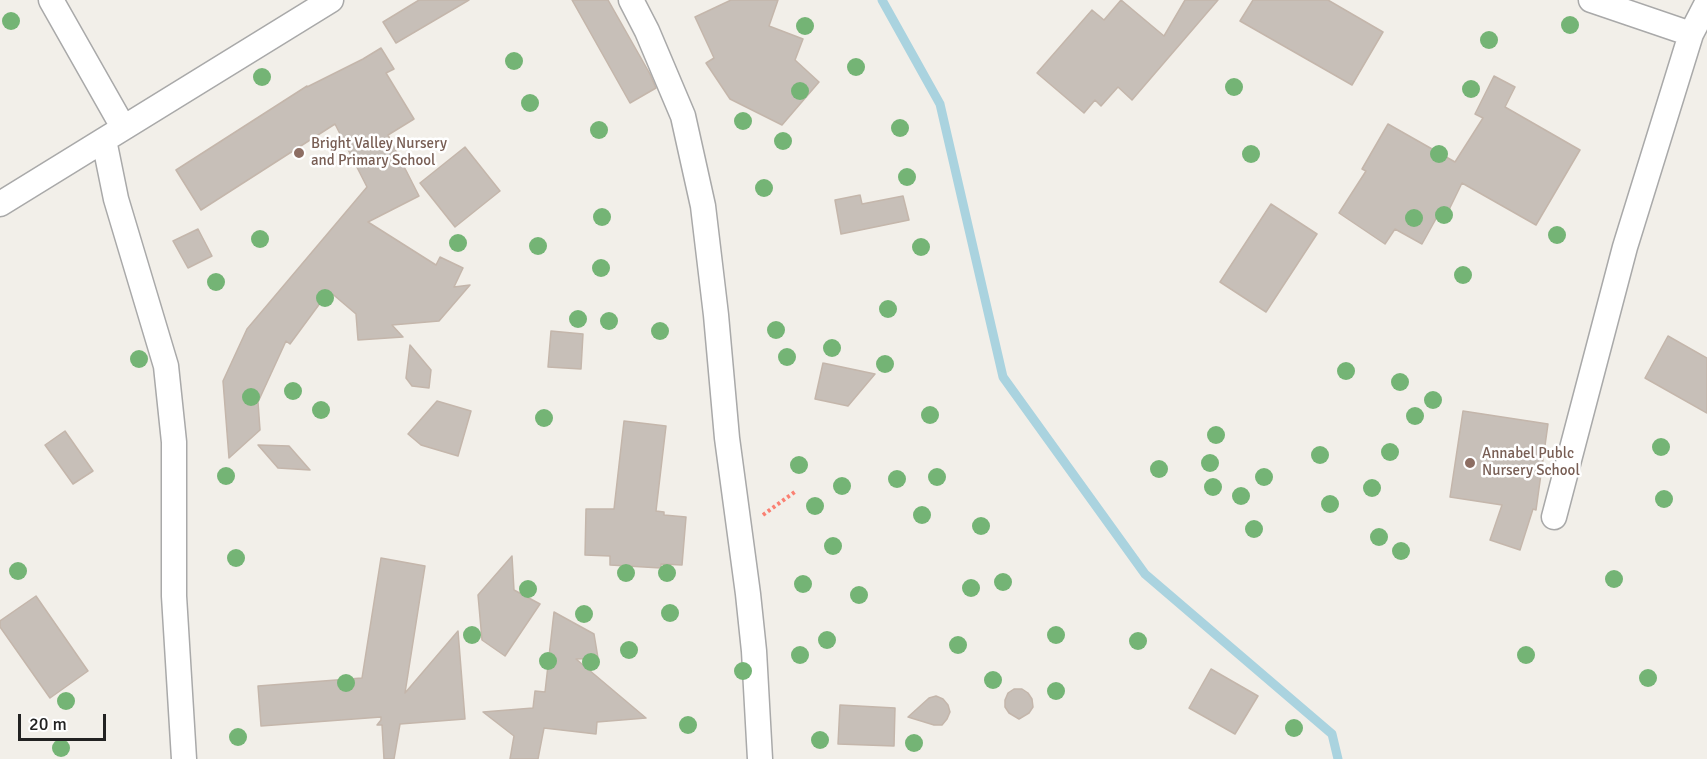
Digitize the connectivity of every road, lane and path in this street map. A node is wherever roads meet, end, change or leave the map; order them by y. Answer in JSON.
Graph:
{"nodes":[{"id":1,"x":51,"y":0,"type":"edge"},
{"id":2,"x":331,"y":0,"type":"edge"},
{"id":3,"x":631,"y":0,"type":"edge"},
{"id":4,"x":1590,"y":0,"type":"edge"},
{"id":5,"x":1707,"y":3,"type":"edge"},
{"id":6,"x":1691,"y":34,"type":"junction"},
{"id":7,"x":113,"y":134,"type":"junction"},
{"id":8,"x":0,"y":204,"type":"edge"},
{"id":9,"x":796,"y":491,"type":"dead end"},
{"id":10,"x":1554,"y":517,"type":"dead end"},
{"id":11,"x":740,"y":531,"type":"junction"},
{"id":12,"x":184,"y":759,"type":"edge"},
{"id":13,"x":760,"y":759,"type":"edge"}],
"edges":[{"from":1,"to":7,"type":"street"},
{"from":2,"to":7,"type":"street"},
{"from":3,"to":11,"type":"street"},
{"from":4,"to":6,"type":"street"},
{"from":5,"to":6,"type":"street"},
{"from":6,"to":10,"type":"street"},
{"from":7,"to":8,"type":"street"},
{"from":7,"to":12,"type":"street"},
{"from":9,"to":11,"type":"path"},
{"from":11,"to":13,"type":"street"}]}
